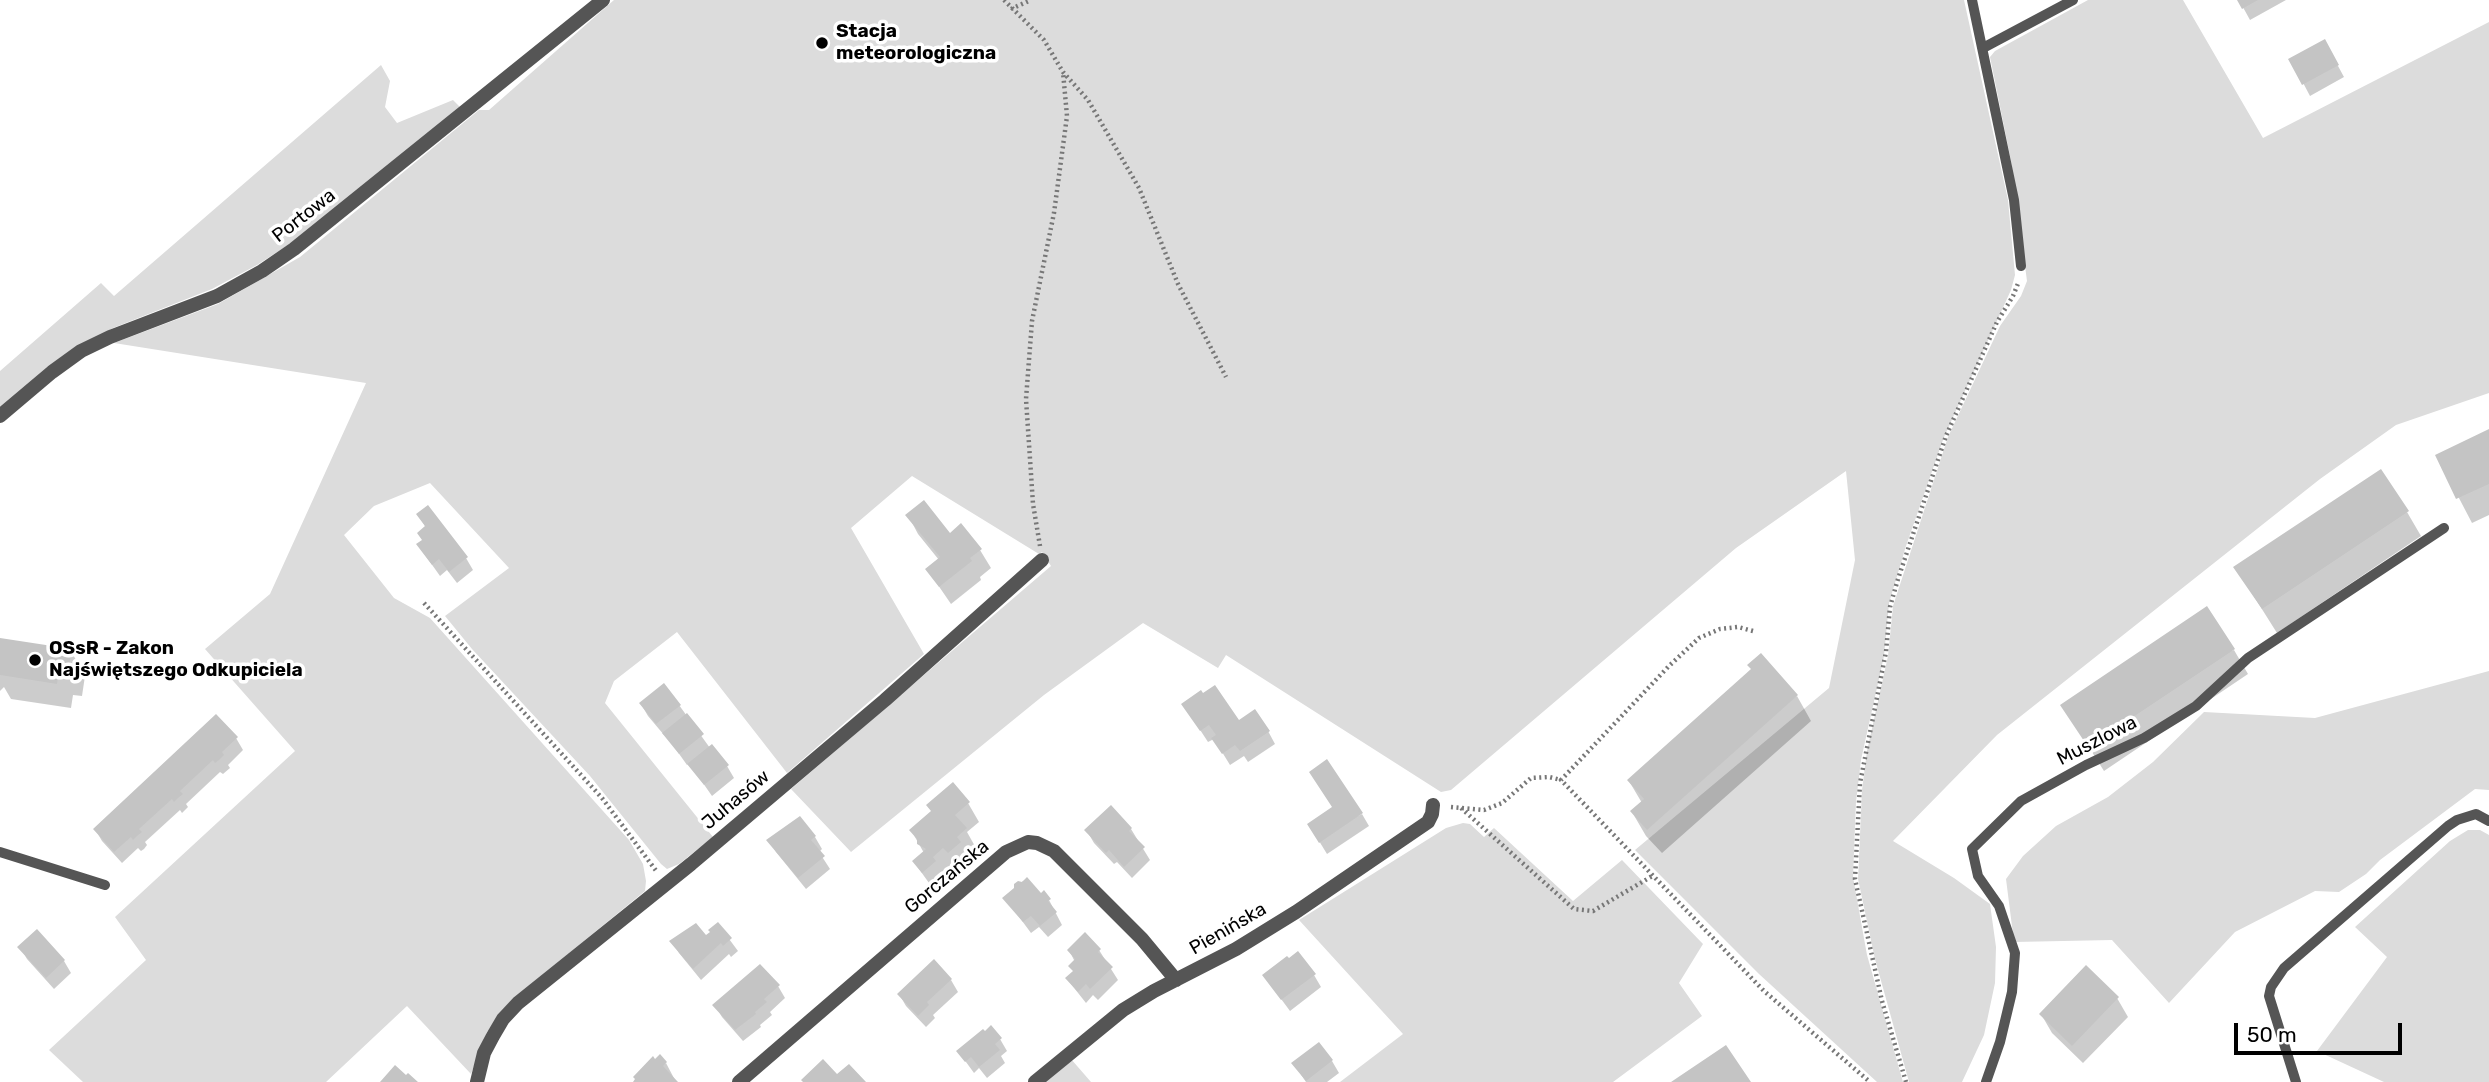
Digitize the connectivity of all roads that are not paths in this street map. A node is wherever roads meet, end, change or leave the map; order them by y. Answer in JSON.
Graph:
{"nodes":[{"id":1,"x":603,"y":0,"type":"edge"},
{"id":2,"x":1972,"y":0,"type":"edge"},
{"id":3,"x":2073,"y":0,"type":"edge"},
{"id":4,"x":1983,"y":48,"type":"junction"},
{"id":5,"x":2021,"y":266,"type":"road end"},
{"id":6,"x":0,"y":416,"type":"edge"},
{"id":7,"x":2444,"y":527,"type":"dead end"},
{"id":8,"x":1042,"y":560,"type":"road end"},
{"id":9,"x":1433,"y":805,"type":"road end"},
{"id":10,"x":2489,"y":821,"type":"edge"},
{"id":11,"x":0,"y":852,"type":"edge"},
{"id":12,"x":105,"y":885,"type":"dead end"},
{"id":13,"x":1176,"y":980,"type":"junction"},
{"id":14,"x":477,"y":1082,"type":"edge"},
{"id":15,"x":739,"y":1082,"type":"edge"},
{"id":16,"x":1035,"y":1082,"type":"edge"},
{"id":17,"x":1986,"y":1082,"type":"edge"},
{"id":18,"x":2296,"y":1082,"type":"edge"}],
"edges":[{"from":1,"to":6,"type":"street","name":"Portowa"},
{"from":2,"to":4,"type":"lane"},
{"from":3,"to":4,"type":"lane"},
{"from":4,"to":5,"type":"lane"},
{"from":7,"to":17,"type":"lane","name":"Muszlowa"},
{"from":8,"to":14,"type":"street","name":"Juhasów"},
{"from":9,"to":13,"type":"street","name":"Pienińska"},
{"from":10,"to":18,"type":"lane"},
{"from":11,"to":12,"type":"lane"},
{"from":13,"to":15,"type":"street","name":"Gorczańska"},
{"from":13,"to":16,"type":"street","name":"Pienińska"}]}
